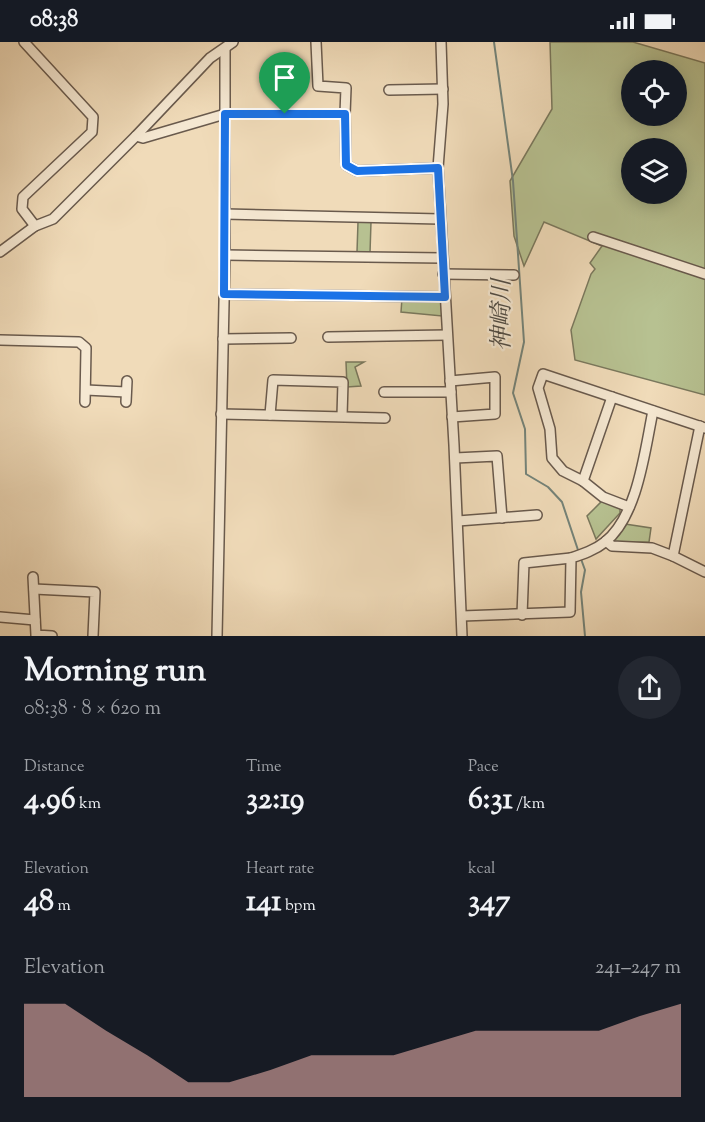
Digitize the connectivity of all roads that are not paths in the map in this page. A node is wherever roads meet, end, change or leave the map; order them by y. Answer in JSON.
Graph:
{"nodes":[{"id":1,"x":24,"y":42,"type":"edge"},
{"id":2,"x":316,"y":42,"type":"edge"},
{"id":3,"x":441,"y":42,"type":"edge"},
{"id":4,"x":229,"y":45,"type":"edge"},
{"id":5,"x":443,"y":89,"type":"junction"},
{"id":6,"x":389,"y":90,"type":"dead end"},
{"id":7,"x":225,"y":114,"type":"junction"},
{"id":8,"x":345,"y":114,"type":"junction"},
{"id":9,"x":136,"y":136,"type":"junction"},
{"id":10,"x":438,"y":168,"type":"junction"},
{"id":11,"x":225,"y":214,"type":"junction"},
{"id":12,"x":440,"y":219,"type":"junction"},
{"id":13,"x":35,"y":226,"type":"junction"},
{"id":14,"x":593,"y":237,"type":"dead end"},
{"id":15,"x":0,"y":252,"type":"edge"},
{"id":16,"x":225,"y":255,"type":"junction"},
{"id":17,"x":442,"y":258,"type":"junction"},
{"id":18,"x":443,"y":274,"type":"junction"},
{"id":19,"x":705,"y":274,"type":"edge"},
{"id":20,"x":514,"y":275,"type":"dead end"},
{"id":21,"x":224,"y":294,"type":"junction"},
{"id":22,"x":445,"y":297,"type":"junction"},
{"id":23,"x":447,"y":335,"type":"junction"},
{"id":24,"x":328,"y":337,"type":"dead end"},
{"id":25,"x":291,"y":338,"type":"dead end"},
{"id":26,"x":223,"y":339,"type":"junction"},
{"id":27,"x":0,"y":340,"type":"edge"},
{"id":28,"x":127,"y":381,"type":"dead end"},
{"id":29,"x":450,"y":381,"type":"junction"},
{"id":30,"x":86,"y":390,"type":"junction"},
{"id":31,"x":384,"y":392,"type":"dead end"},
{"id":32,"x":451,"y":392,"type":"junction"},
{"id":33,"x":612,"y":397,"type":"junction"},
{"id":34,"x":85,"y":402,"type":"dead end"},
{"id":35,"x":653,"y":411,"type":"junction"},
{"id":36,"x":221,"y":414,"type":"junction"},
{"id":37,"x":270,"y":415,"type":"junction"},
{"id":38,"x":342,"y":416,"type":"junction"},
{"id":39,"x":452,"y":417,"type":"junction"},
{"id":40,"x":385,"y":418,"type":"dead end"},
{"id":41,"x":703,"y":427,"type":"edge"},
{"id":42,"x":455,"y":458,"type":"junction"},
{"id":43,"x":583,"y":481,"type":"junction"},
{"id":44,"x":629,"y":507,"type":"junction"},
{"id":45,"x":537,"y":515,"type":"dead end"},
{"id":46,"x":502,"y":518,"type":"junction"},
{"id":47,"x":458,"y":521,"type":"junction"},
{"id":48,"x":606,"y":541,"type":"junction"},
{"id":49,"x":673,"y":556,"type":"junction"},
{"id":50,"x":571,"y":558,"type":"junction"},
{"id":51,"x":705,"y":572,"type":"edge"},
{"id":52,"x":33,"y":577,"type":"dead end"},
{"id":53,"x":34,"y":589,"type":"junction"},
{"id":54,"x":522,"y":615,"type":"junction"},
{"id":55,"x":462,"y":616,"type":"junction"},
{"id":56,"x":0,"y":617,"type":"edge"},
{"id":57,"x":35,"y":620,"type":"junction"},
{"id":58,"x":52,"y":636,"type":"edge"},
{"id":59,"x":93,"y":636,"type":"edge"},
{"id":60,"x":218,"y":636,"type":"edge"},
{"id":61,"x":462,"y":636,"type":"edge"}],
"edges":[{"from":1,"to":13,"type":"street"},
{"from":2,"to":8,"type":"street"},
{"from":3,"to":5,"type":"street"},
{"from":4,"to":7,"type":"street"},
{"from":4,"to":9,"type":"street"},
{"from":5,"to":6,"type":"street"},
{"from":5,"to":10,"type":"street"},
{"from":7,"to":8,"type":"street"},
{"from":7,"to":9,"type":"street"},
{"from":7,"to":11,"type":"street"},
{"from":8,"to":10,"type":"street"},
{"from":9,"to":13,"type":"street"},
{"from":10,"to":12,"type":"street"},
{"from":11,"to":12,"type":"street"},
{"from":11,"to":16,"type":"street"},
{"from":12,"to":17,"type":"street"},
{"from":13,"to":15,"type":"street"},
{"from":14,"to":19,"type":"street"},
{"from":16,"to":17,"type":"street"},
{"from":16,"to":21,"type":"street"},
{"from":17,"to":18,"type":"street"},
{"from":18,"to":20,"type":"street"},
{"from":18,"to":22,"type":"street"},
{"from":21,"to":22,"type":"street"},
{"from":21,"to":26,"type":"street"},
{"from":22,"to":23,"type":"street"},
{"from":23,"to":24,"type":"street"},
{"from":23,"to":29,"type":"street"},
{"from":25,"to":26,"type":"street"},
{"from":26,"to":36,"type":"street"},
{"from":27,"to":30,"type":"street"},
{"from":28,"to":30,"type":"street"},
{"from":29,"to":32,"type":"street"},
{"from":29,"to":39,"type":"street"},
{"from":30,"to":34,"type":"street"},
{"from":31,"to":32,"type":"street"},
{"from":32,"to":39,"type":"street"},
{"from":33,"to":35,"type":"street"},
{"from":33,"to":43,"type":"street"},
{"from":33,"to":43,"type":"street"},
{"from":35,"to":41,"type":"street"},
{"from":35,"to":44,"type":"street"},
{"from":36,"to":37,"type":"street"},
{"from":36,"to":60,"type":"street"},
{"from":37,"to":38,"type":"street"},
{"from":37,"to":38,"type":"street"},
{"from":38,"to":40,"type":"street"},
{"from":39,"to":42,"type":"street"},
{"from":41,"to":49,"type":"street"},
{"from":42,"to":46,"type":"street"},
{"from":42,"to":47,"type":"street"},
{"from":43,"to":44,"type":"street"},
{"from":44,"to":48,"type":"street"},
{"from":45,"to":46,"type":"street"},
{"from":46,"to":47,"type":"street"},
{"from":47,"to":55,"type":"street"},
{"from":48,"to":49,"type":"street"},
{"from":48,"to":50,"type":"street"},
{"from":49,"to":51,"type":"street"},
{"from":50,"to":54,"type":"street"},
{"from":50,"to":54,"type":"street"},
{"from":52,"to":53,"type":"street"},
{"from":53,"to":57,"type":"street"},
{"from":53,"to":59,"type":"street"},
{"from":54,"to":55,"type":"street"},
{"from":55,"to":61,"type":"street"},
{"from":56,"to":57,"type":"street"},
{"from":57,"to":58,"type":"street"}]}
